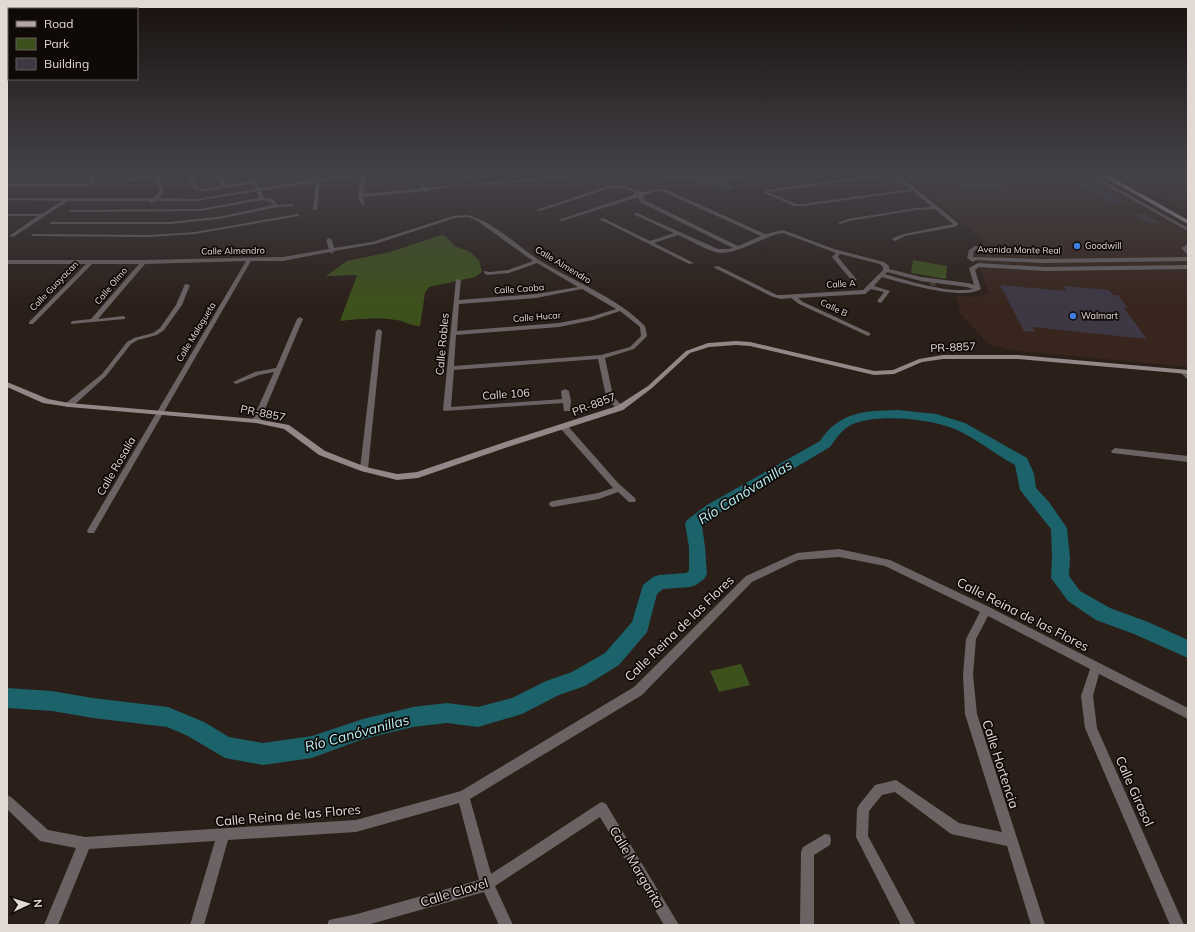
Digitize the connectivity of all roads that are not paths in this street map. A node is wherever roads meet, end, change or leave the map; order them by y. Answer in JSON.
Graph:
{"nodes":[{"id":1,"x":41,"y":216,"type":"edge"},
{"id":2,"x":131,"y":216,"type":"edge"},
{"id":3,"x":220,"y":216,"type":"edge"},
{"id":4,"x":289,"y":216,"type":"edge"},
{"id":5,"x":462,"y":216,"type":"edge"},
{"id":6,"x":470,"y":216,"type":"edge"},
{"id":7,"x":571,"y":216,"type":"edge"},
{"id":8,"x":643,"y":216,"type":"edge"},
{"id":9,"x":674,"y":216,"type":"edge"},
{"id":10,"x":722,"y":216,"type":"edge"},
{"id":11,"x":873,"y":216,"type":"edge"},
{"id":12,"x":946,"y":216,"type":"edge"},
{"id":13,"x":1164,"y":216,"type":"edge"},
{"id":14,"x":1178,"y":216,"type":"edge"},
{"id":15,"x":560,"y":220,"type":"dead end"},
{"id":16,"x":601,"y":220,"type":"dead end"},
{"id":17,"x":1188,"y":222,"type":"edge"},
{"id":18,"x":52,"y":223,"type":"dead end"},
{"id":19,"x":123,"y":223,"type":"junction"},
{"id":20,"x":840,"y":223,"type":"dead end"},
{"id":21,"x":117,"y":227,"type":"dead end"},
{"id":22,"x":1188,"y":230,"type":"edge"},
{"id":23,"x":112,"y":231,"type":"dead end"},
{"id":24,"x":679,"y":233,"type":"junction"},
{"id":25,"x":33,"y":235,"type":"dead end"},
{"id":26,"x":11,"y":236,"type":"dead end"},
{"id":27,"x":106,"y":236,"type":"junction"},
{"id":28,"x":765,"y":236,"type":"junction"},
{"id":29,"x":895,"y":238,"type":"dead end"},
{"id":30,"x":329,"y":240,"type":"dead end"},
{"id":31,"x":650,"y":243,"type":"junction"},
{"id":32,"x":1188,"y":246,"type":"edge"},
{"id":33,"x":738,"y":248,"type":"junction"},
{"id":34,"x":1009,"y":249,"type":"dead end"},
{"id":35,"x":332,"y":252,"type":"junction"},
{"id":36,"x":839,"y":252,"type":"junction"},
{"id":37,"x":1188,"y":252,"type":"edge"},
{"id":38,"x":970,"y":258,"type":"junction"},
{"id":39,"x":1188,"y":259,"type":"edge"},
{"id":40,"x":249,"y":260,"type":"junction"},
{"id":41,"x":537,"y":261,"type":"junction"},
{"id":42,"x":7,"y":262,"type":"edge"},
{"id":43,"x":90,"y":262,"type":"junction"},
{"id":44,"x":143,"y":262,"type":"junction"},
{"id":45,"x":691,"y":263,"type":"dead end"},
{"id":46,"x":978,"y":265,"type":"junction"},
{"id":47,"x":716,"y":267,"type":"dead end"},
{"id":48,"x":1188,"y":267,"type":"edge"},
{"id":49,"x":886,"y":270,"type":"junction"},
{"id":50,"x":486,"y":272,"type":"dead end"},
{"id":51,"x":881,"y":275,"type":"junction"},
{"id":52,"x":921,"y":279,"type":"junction"},
{"id":53,"x":458,"y":280,"type":"dead end"},
{"id":54,"x":854,"y":280,"type":"dead end"},
{"id":55,"x":946,"y":283,"type":"junction"},
{"id":56,"x":927,"y":284,"type":"junction"},
{"id":57,"x":939,"y":284,"type":"tunnel mouth"},
{"id":58,"x":188,"y":285,"type":"dead end"},
{"id":59,"x":584,"y":287,"type":"junction"},
{"id":60,"x":871,"y":287,"type":"junction"},
{"id":61,"x":978,"y":289,"type":"junction"},
{"id":62,"x":793,"y":297,"type":"junction"},
{"id":63,"x":880,"y":301,"type":"dead end"},
{"id":64,"x":456,"y":302,"type":"junction"},
{"id":65,"x":621,"y":309,"type":"junction"},
{"id":66,"x":123,"y":318,"type":"dead end"},
{"id":67,"x":300,"y":319,"type":"dead end"},
{"id":68,"x":93,"y":321,"type":"junction"},
{"id":69,"x":32,"y":322,"type":"dead end"},
{"id":70,"x":73,"y":323,"type":"dead end"},
{"id":71,"x":379,"y":331,"type":"dead end"},
{"id":72,"x":453,"y":333,"type":"junction"},
{"id":73,"x":868,"y":334,"type":"dead end"},
{"id":74,"x":600,"y":357,"type":"junction"},
{"id":75,"x":450,"y":368,"type":"junction"},
{"id":76,"x":279,"y":369,"type":"junction"},
{"id":77,"x":1186,"y":373,"type":"edge"},
{"id":78,"x":236,"y":382,"type":"dead end"},
{"id":79,"x":7,"y":384,"type":"edge"},
{"id":80,"x":565,"y":391,"type":"dead end"},
{"id":81,"x":69,"y":405,"type":"junction"},
{"id":82,"x":620,"y":408,"type":"junction"},
{"id":83,"x":447,"y":409,"type":"joint"},
{"id":84,"x":159,"y":412,"type":"junction"},
{"id":85,"x":256,"y":421,"type":"junction"},
{"id":86,"x":564,"y":427,"type":"junction"},
{"id":87,"x":1115,"y":451,"type":"dead end"},
{"id":88,"x":1188,"y":459,"type":"edge"},
{"id":89,"x":364,"y":469,"type":"junction"},
{"id":90,"x":618,"y":488,"type":"junction"},
{"id":91,"x":632,"y":500,"type":"dead end"},
{"id":92,"x":553,"y":504,"type":"dead end"},
{"id":93,"x":91,"y":531,"type":"dead end"},
{"id":94,"x":986,"y":610,"type":"junction"},
{"id":95,"x":1096,"y":666,"type":"junction"},
{"id":96,"x":1188,"y":714,"type":"edge"},
{"id":97,"x":463,"y":796,"type":"junction"},
{"id":98,"x":7,"y":801,"type":"edge"},
{"id":99,"x":602,"y":808,"type":"joint"},
{"id":100,"x":223,"y":835,"type":"junction"},
{"id":101,"x":825,"y":840,"type":"dead end"},
{"id":102,"x":1012,"y":841,"type":"junction"},
{"id":103,"x":85,"y":843,"type":"junction"},
{"id":104,"x":487,"y":884,"type":"junction"},
{"id":105,"x":357,"y":923,"type":"edge"},
{"id":106,"x":50,"y":925,"type":"edge"},
{"id":107,"x":197,"y":925,"type":"edge"},
{"id":108,"x":334,"y":925,"type":"edge"},
{"id":109,"x":506,"y":925,"type":"edge"},
{"id":110,"x":672,"y":925,"type":"edge"},
{"id":111,"x":807,"y":925,"type":"edge"},
{"id":112,"x":909,"y":925,"type":"edge"},
{"id":113,"x":1038,"y":925,"type":"edge"},
{"id":114,"x":1177,"y":925,"type":"edge"}],
"edges":[{"from":1,"to":26,"type":"street"},
{"from":2,"to":19,"type":"street"},
{"from":3,"to":19,"type":"street"},
{"from":4,"to":27,"type":"street"},
{"from":5,"to":35,"type":"street","name":"Calle Almendro"},
{"from":6,"to":41,"type":"street","name":"Calle Almendro"},
{"from":7,"to":15,"type":"street"},
{"from":8,"to":24,"type":"street"},
{"from":9,"to":33,"type":"street"},
{"from":10,"to":28,"type":"street"},
{"from":11,"to":20,"type":"street"},
{"from":12,"to":29,"type":"street"},
{"from":13,"to":22,"type":"street"},
{"from":14,"to":17,"type":"main road"},
{"from":16,"to":31,"type":"street"},
{"from":18,"to":19,"type":"street"},
{"from":19,"to":21,"type":"street"},
{"from":23,"to":27,"type":"street"},
{"from":24,"to":31,"type":"street"},
{"from":24,"to":33,"type":"street"},
{"from":25,"to":27,"type":"street"},
{"from":28,"to":33,"type":"street"},
{"from":28,"to":36,"type":"street"},
{"from":30,"to":35,"type":"street"},
{"from":31,"to":45,"type":"street"},
{"from":32,"to":37,"type":"street"},
{"from":34,"to":38,"type":"street"},
{"from":35,"to":40,"type":"street","name":"Calle Almendro"},
{"from":36,"to":49,"type":"street"},
{"from":36,"to":54,"type":"street"},
{"from":38,"to":39,"type":"street","name":"Avenida Monte Real"},
{"from":38,"to":46,"type":"street"},
{"from":40,"to":44,"type":"street","name":"Calle Almendro"},
{"from":40,"to":84,"type":"street","name":"Calle Malagueta"},
{"from":41,"to":50,"type":"street"},
{"from":41,"to":59,"type":"street","name":"Calle Almendro"},
{"from":42,"to":43,"type":"street","name":"Calle Almendro"},
{"from":43,"to":44,"type":"street","name":"Calle Almendro"},
{"from":43,"to":69,"type":"street","name":"Calle Guayacan"},
{"from":44,"to":68,"type":"street","name":"Calle Olmo"},
{"from":46,"to":48,"type":"street","name":"Avenida Monte Real"},
{"from":46,"to":61,"type":"street"},
{"from":47,"to":62,"type":"street","name":"Calle A"},
{"from":49,"to":51,"type":"street","name":"Calle A"},
{"from":49,"to":52,"type":"street"},
{"from":51,"to":56,"type":"street"},
{"from":51,"to":60,"type":"street","name":"Calle A"},
{"from":52,"to":55,"type":"street"},
{"from":52,"to":56,"type":"street"},
{"from":53,"to":64,"type":"street","name":"Calle Robles"},
{"from":55,"to":57,"type":"street"},
{"from":55,"to":61,"type":"street"},
{"from":56,"to":61,"type":"street"},
{"from":58,"to":81,"type":"street"},
{"from":59,"to":64,"type":"street","name":"Calle Caoba"},
{"from":59,"to":65,"type":"street","name":"Calle Almendro"},
{"from":60,"to":62,"type":"street","name":"Calle A"},
{"from":60,"to":63,"type":"street"},
{"from":62,"to":73,"type":"street","name":"Calle B"},
{"from":64,"to":72,"type":"street","name":"Calle Robles"},
{"from":65,"to":72,"type":"street","name":"Calle Hucar"},
{"from":65,"to":74,"type":"street","name":"Calle Almendro"},
{"from":66,"to":68,"type":"street"},
{"from":67,"to":76,"type":"street"},
{"from":68,"to":70,"type":"street"},
{"from":71,"to":89,"type":"street"},
{"from":72,"to":75,"type":"street","name":"Calle Robles"},
{"from":74,"to":75,"type":"street","name":"Calle Almendro"},
{"from":74,"to":82,"type":"street"},
{"from":75,"to":83,"type":"street","name":"Calle Robles"},
{"from":76,"to":78,"type":"street"},
{"from":76,"to":85,"type":"street"},
{"from":77,"to":82,"type":"street","name":"PR-8857"},
{"from":79,"to":81,"type":"street","name":"PR-8857"},
{"from":80,"to":83,"type":"street","name":"Calle 106"},
{"from":81,"to":84,"type":"street","name":"PR-8857"},
{"from":82,"to":86,"type":"street","name":"PR-8857"},
{"from":84,"to":85,"type":"street","name":"PR-8857"},
{"from":84,"to":93,"type":"street","name":"Calle Rosalía"},
{"from":85,"to":89,"type":"street","name":"PR-8857"},
{"from":86,"to":89,"type":"street","name":"PR-8857"},
{"from":86,"to":90,"type":"street"},
{"from":87,"to":88,"type":"street"},
{"from":90,"to":91,"type":"street"},
{"from":90,"to":92,"type":"street"},
{"from":94,"to":95,"type":"street","name":"Calle Reina de las Flores"},
{"from":94,"to":97,"type":"street","name":"Calle Reina de las Flores"},
{"from":94,"to":102,"type":"street","name":"Calle Hortencia"},
{"from":95,"to":96,"type":"street","name":"Calle Reina de las Flores"},
{"from":95,"to":114,"type":"street","name":"Calle Girasol"},
{"from":97,"to":100,"type":"street","name":"Calle Reina de las Flores"},
{"from":97,"to":104,"type":"street"},
{"from":98,"to":103,"type":"street","name":"Calle Reina de las Flores"},
{"from":99,"to":104,"type":"street","name":"Calle Clavel"},
{"from":99,"to":110,"type":"street","name":"Calle Margarita"},
{"from":100,"to":103,"type":"street","name":"Calle Reina de las Flores"},
{"from":100,"to":107,"type":"street"},
{"from":101,"to":111,"type":"street"},
{"from":102,"to":112,"type":"street"},
{"from":102,"to":113,"type":"street","name":"Calle Hortencia"},
{"from":103,"to":106,"type":"street"},
{"from":104,"to":105,"type":"street","name":"Calle Clavel"},
{"from":104,"to":109,"type":"street"},
{"from":105,"to":108,"type":"street","name":"Calle Clavel"}]}
